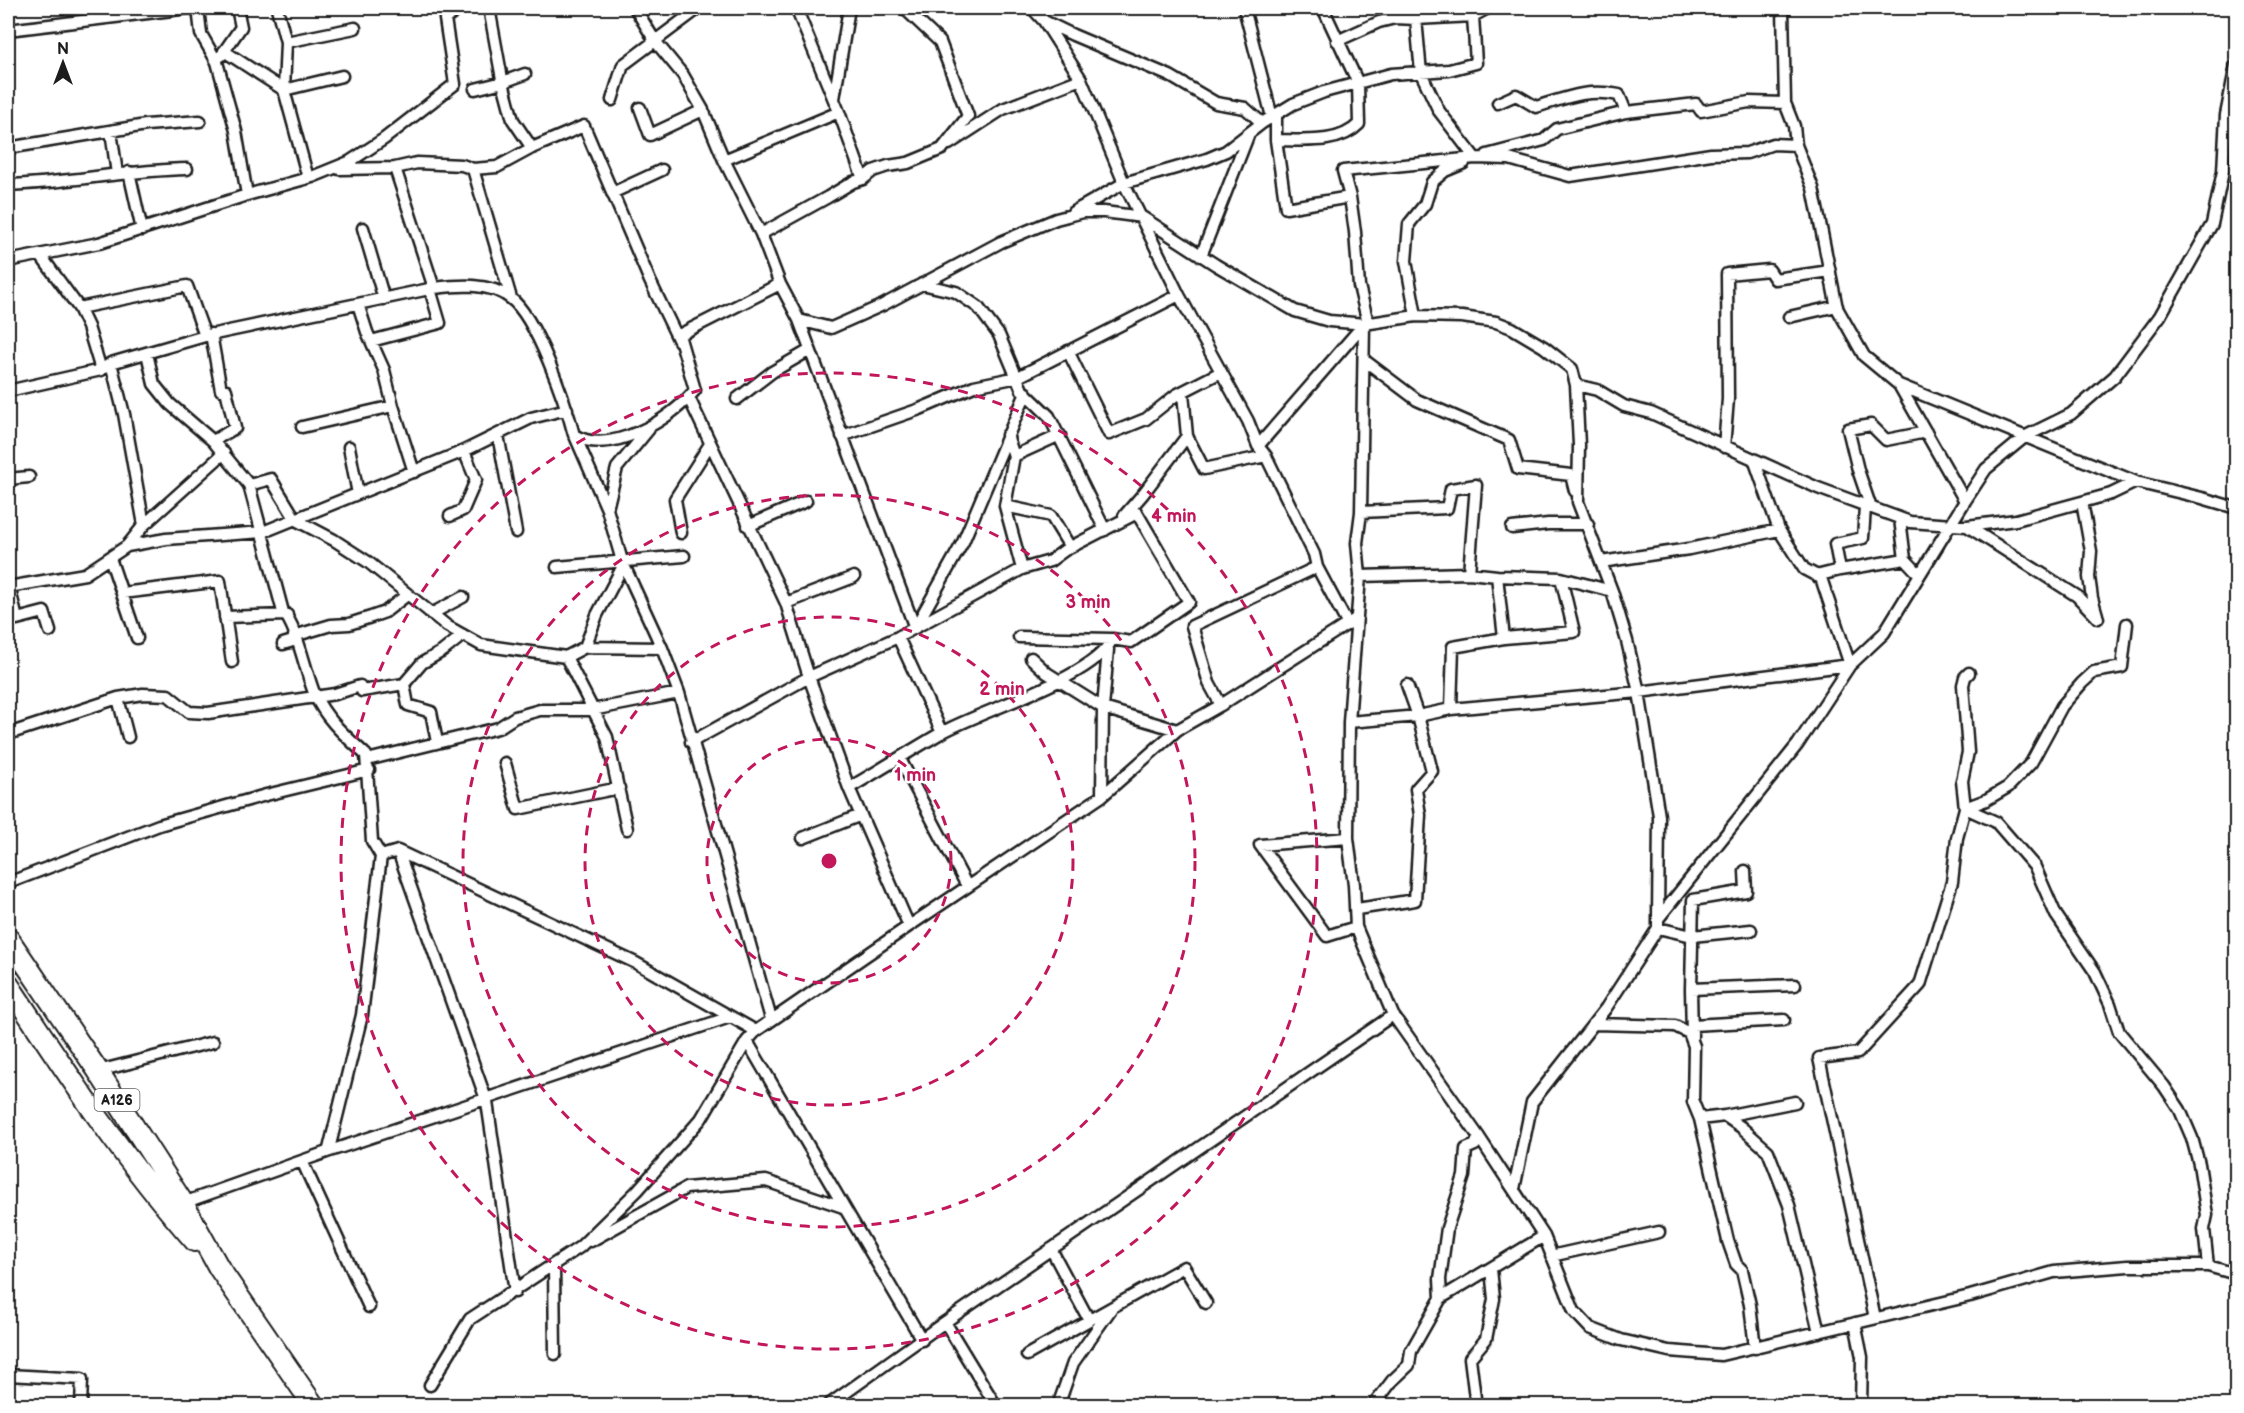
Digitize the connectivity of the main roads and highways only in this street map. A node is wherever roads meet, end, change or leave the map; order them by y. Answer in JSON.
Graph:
{"nodes":[{"id":1,"x":8,"y":938,"type":"edge"},
{"id":2,"x":8,"y":984,"type":"edge"},
{"id":3,"x":219,"y":1268,"type":"junction"},
{"id":4,"x":314,"y":1406,"type":"edge"}],
"edges":[{"from":1,"to":3,"type":"highway","number":"A126"},
{"from":2,"to":3,"type":"highway","number":"A126"},
{"from":3,"to":4,"type":"highway","number":"A126"}]}
